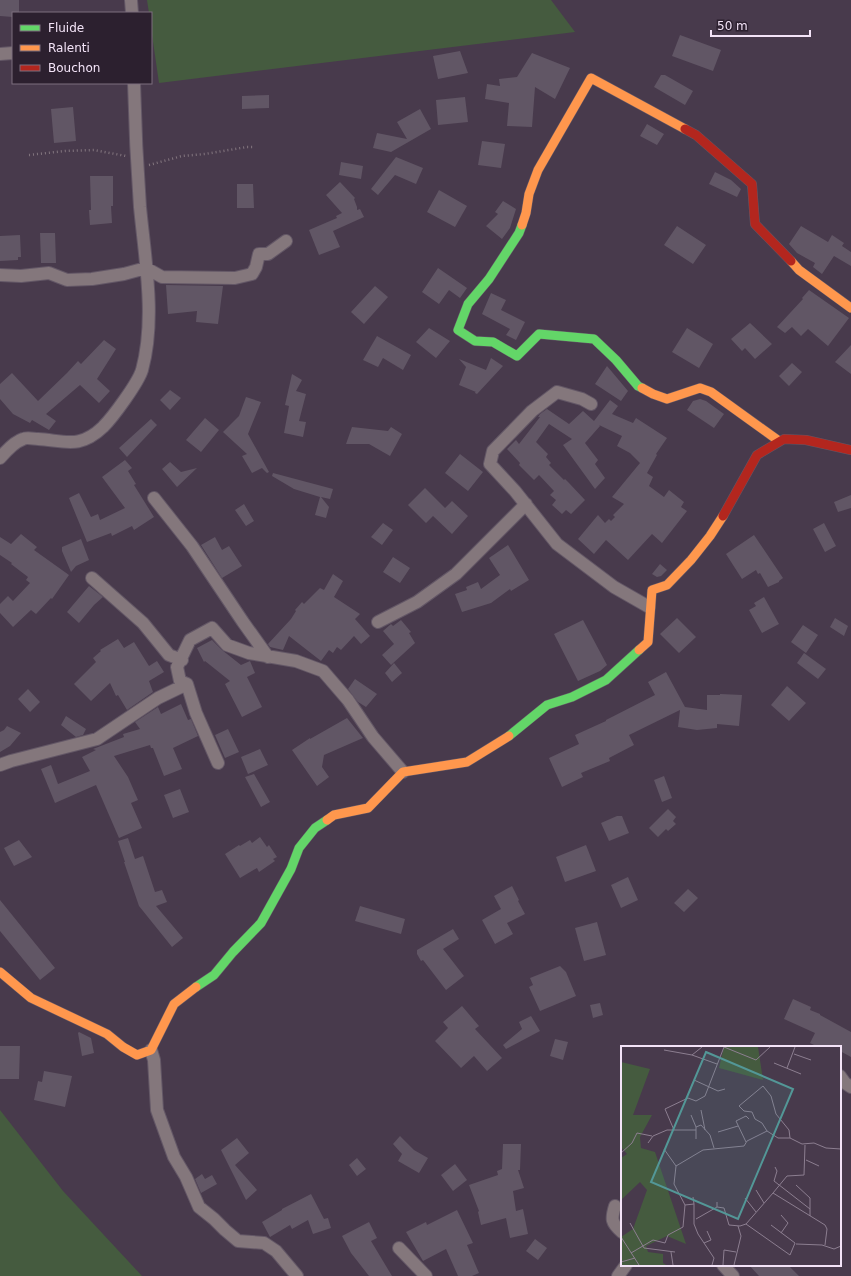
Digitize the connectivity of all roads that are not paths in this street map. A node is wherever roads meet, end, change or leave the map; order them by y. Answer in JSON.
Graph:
{"nodes":[{"id":1,"x":131,"y":0,"type":"edge"},
{"id":2,"x":132,"y":12,"type":"edge"},
{"id":3,"x":12,"y":53,"type":"edge"},
{"id":4,"x":0,"y":54,"type":"edge"},
{"id":5,"x":134,"y":84,"type":"edge"},
{"id":6,"x":286,"y":241,"type":"dead end"},
{"id":7,"x":146,"y":268,"type":"junction"},
{"id":8,"x":0,"y":275,"type":"edge"},
{"id":9,"x":851,"y":308,"type":"edge"},
{"id":10,"x":591,"y":404,"type":"dead end"},
{"id":11,"x":779,"y":441,"type":"junction"},
{"id":12,"x":851,"y":450,"type":"edge"},
{"id":13,"x":0,"y":458,"type":"edge"},
{"id":14,"x":154,"y":498,"type":"dead end"},
{"id":15,"x":526,"y":504,"type":"junction"},
{"id":16,"x":92,"y":578,"type":"dead end"},
{"id":17,"x":649,"y":607,"type":"junction"},
{"id":18,"x":378,"y":622,"type":"dead end"},
{"id":19,"x":268,"y":657,"type":"junction"},
{"id":20,"x":182,"y":660,"type":"junction"},
{"id":21,"x":187,"y":684,"type":"junction"},
{"id":22,"x":0,"y":755,"type":"edge"},
{"id":23,"x":5,"y":763,"type":"edge"},
{"id":24,"x":218,"y":763,"type":"dead end"},
{"id":25,"x":403,"y":772,"type":"junction"},
{"id":26,"x":0,"y":972,"type":"edge"},
{"id":27,"x":151,"y":1050,"type":"junction"},
{"id":28,"x":841,"y":1077,"type":"edge"},
{"id":29,"x":851,"y":1087,"type":"edge"},
{"id":30,"x":615,"y":1206,"type":"dead end"},
{"id":31,"x":621,"y":1231,"type":"edge"},
{"id":32,"x":398,"y":1248,"type":"dead end"},
{"id":33,"x":625,"y":1266,"type":"edge"},
{"id":34,"x":724,"y":1266,"type":"edge"},
{"id":35,"x":297,"y":1276,"type":"edge"},
{"id":36,"x":426,"y":1276,"type":"edge"},
{"id":37,"x":618,"y":1276,"type":"edge"},
{"id":38,"x":733,"y":1276,"type":"edge"}],
"edges":[{"from":1,"to":2,"type":"street"},
{"from":3,"to":4,"type":"street"},
{"from":5,"to":7,"type":"street"},
{"from":6,"to":7,"type":"street"},
{"from":7,"to":8,"type":"street"},
{"from":7,"to":13,"type":"street"},
{"from":9,"to":11,"type":"street"},
{"from":10,"to":15,"type":"street"},
{"from":11,"to":12,"type":"street"},
{"from":11,"to":17,"type":"street"},
{"from":14,"to":19,"type":"street"},
{"from":15,"to":17,"type":"street"},
{"from":15,"to":18,"type":"street"},
{"from":16,"to":20,"type":"street"},
{"from":17,"to":25,"type":"street"},
{"from":19,"to":20,"type":"street"},
{"from":19,"to":25,"type":"street"},
{"from":20,"to":21,"type":"street"},
{"from":21,"to":23,"type":"street"},
{"from":21,"to":24,"type":"street"},
{"from":22,"to":23,"type":"street"},
{"from":25,"to":27,"type":"street"},
{"from":26,"to":27,"type":"street"},
{"from":27,"to":35,"type":"street"},
{"from":28,"to":29,"type":"street"},
{"from":30,"to":31,"type":"street"},
{"from":32,"to":36,"type":"street"},
{"from":33,"to":37,"type":"street"},
{"from":34,"to":38,"type":"street"}]}
